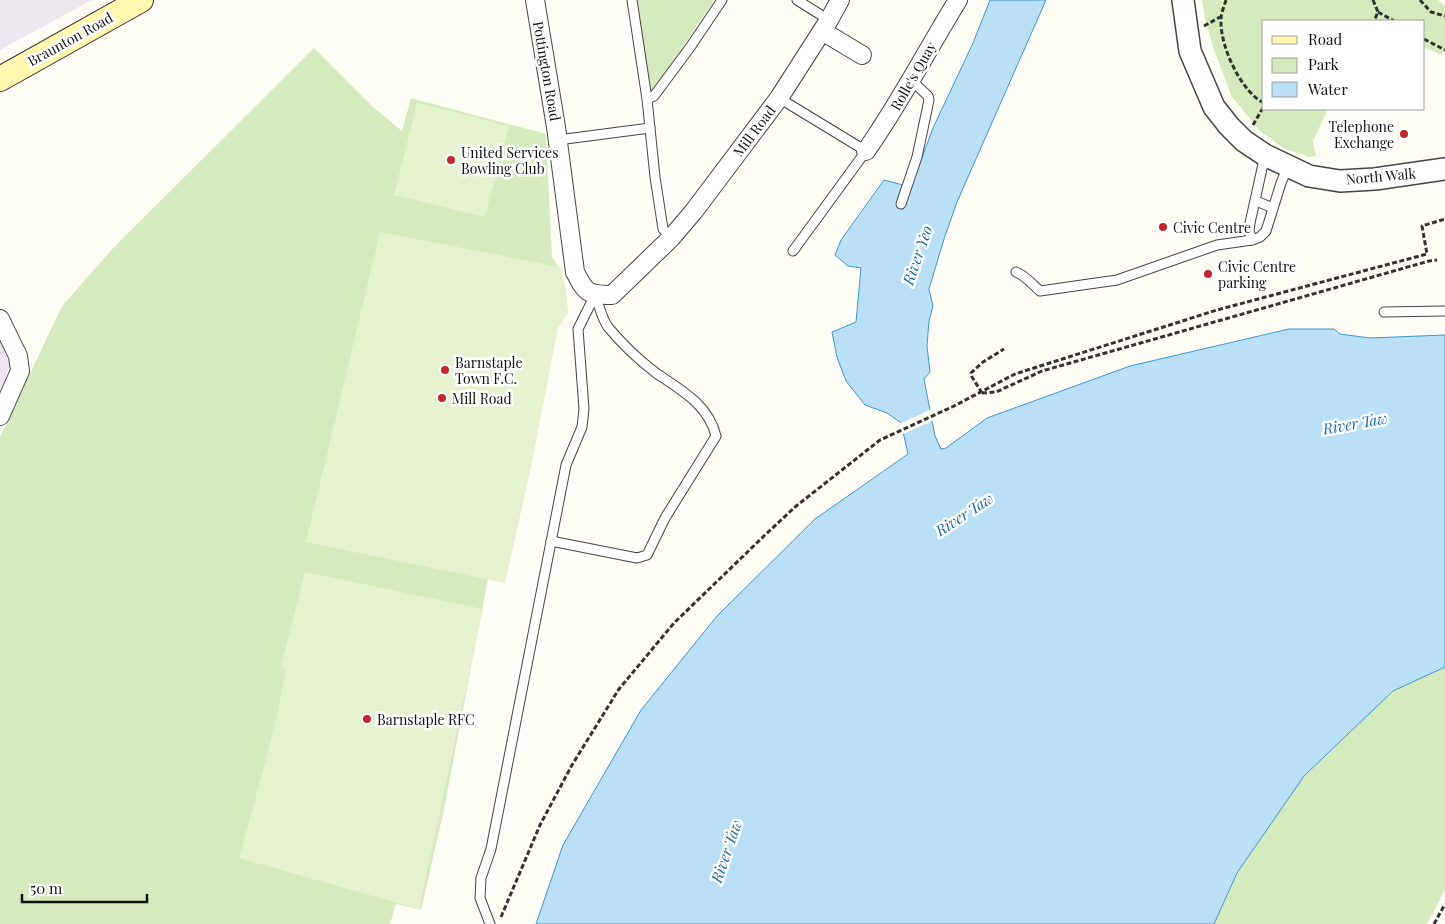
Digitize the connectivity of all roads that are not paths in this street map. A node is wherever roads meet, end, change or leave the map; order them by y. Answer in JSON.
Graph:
{"nodes":[{"id":1,"x":141,"y":0,"type":"edge"},
{"id":2,"x":535,"y":0,"type":"edge"},
{"id":3,"x":632,"y":0,"type":"edge"},
{"id":4,"x":722,"y":0,"type":"edge"},
{"id":5,"x":797,"y":0,"type":"edge"},
{"id":6,"x":840,"y":0,"type":"edge"},
{"id":7,"x":1183,"y":0,"type":"edge"},
{"id":8,"x":953,"y":2,"type":"edge"},
{"id":9,"x":826,"y":26,"type":"junction"},
{"id":10,"x":862,"y":55,"type":"dead end"},
{"id":11,"x":0,"y":79,"type":"edge"},
{"id":12,"x":911,"y":80,"type":"junction"},
{"id":13,"x":778,"y":98,"type":"junction"},
{"id":14,"x":647,"y":99,"type":"junction"},
{"id":15,"x":650,"y":128,"type":"junction"},
{"id":16,"x":558,"y":140,"type":"junction"},
{"id":17,"x":866,"y":151,"type":"junction"},
{"id":18,"x":1265,"y":155,"type":"junction"},
{"id":19,"x":1288,"y":166,"type":"junction"},
{"id":20,"x":1445,"y":169,"type":"edge"},
{"id":21,"x":1256,"y":201,"type":"junction"},
{"id":22,"x":901,"y":204,"type":"dead end"},
{"id":23,"x":1273,"y":208,"type":"junction"},
{"id":24,"x":672,"y":238,"type":"junction"},
{"id":25,"x":1252,"y":240,"type":"junction"},
{"id":26,"x":793,"y":251,"type":"dead end"},
{"id":27,"x":1016,"y":272,"type":"dead end"},
{"id":28,"x":603,"y":295,"type":"junction"},
{"id":29,"x":1445,"y":311,"type":"edge"},
{"id":30,"x":1384,"y":312,"type":"dead end"},
{"id":31,"x":0,"y":319,"type":"edge"},
{"id":32,"x":0,"y":416,"type":"edge"},
{"id":33,"x":551,"y":541,"type":"junction"},
{"id":34,"x":490,"y":924,"type":"edge"}],
"edges":[{"from":1,"to":11,"type":"main road","name":"Braunton Road"},
{"from":2,"to":16,"type":"street","name":"Pottington Road"},
{"from":3,"to":14,"type":"lane"},
{"from":4,"to":14,"type":"lane"},
{"from":5,"to":9,"type":"lane"},
{"from":6,"to":9,"type":"street","name":"Mill Road"},
{"from":7,"to":18,"type":"street","name":"North Walk"},
{"from":8,"to":12,"type":"street","name":"Rolle's Quay"},
{"from":9,"to":10,"type":"street"},
{"from":9,"to":13,"type":"street","name":"Mill Road"},
{"from":12,"to":17,"type":"street","name":"Rolle's Quay"},
{"from":12,"to":22,"type":"lane"},
{"from":13,"to":17,"type":"lane"},
{"from":13,"to":24,"type":"street","name":"Mill Road"},
{"from":14,"to":15,"type":"lane"},
{"from":15,"to":16,"type":"lane"},
{"from":15,"to":24,"type":"lane"},
{"from":16,"to":28,"type":"street","name":"Pottington Road"},
{"from":17,"to":26,"type":"lane"},
{"from":18,"to":19,"type":"street","name":"North Walk"},
{"from":18,"to":21,"type":"lane"},
{"from":19,"to":20,"type":"street","name":"North Walk"},
{"from":19,"to":23,"type":"lane"},
{"from":21,"to":23,"type":"lane"},
{"from":21,"to":25,"type":"lane"},
{"from":23,"to":25,"type":"lane"},
{"from":24,"to":28,"type":"street","name":"Mill Road"},
{"from":25,"to":27,"type":"lane"},
{"from":28,"to":33,"type":"lane"},
{"from":28,"to":33,"type":"lane"},
{"from":29,"to":30,"type":"lane"},
{"from":31,"to":32,"type":"street"},
{"from":33,"to":34,"type":"lane"}]}
